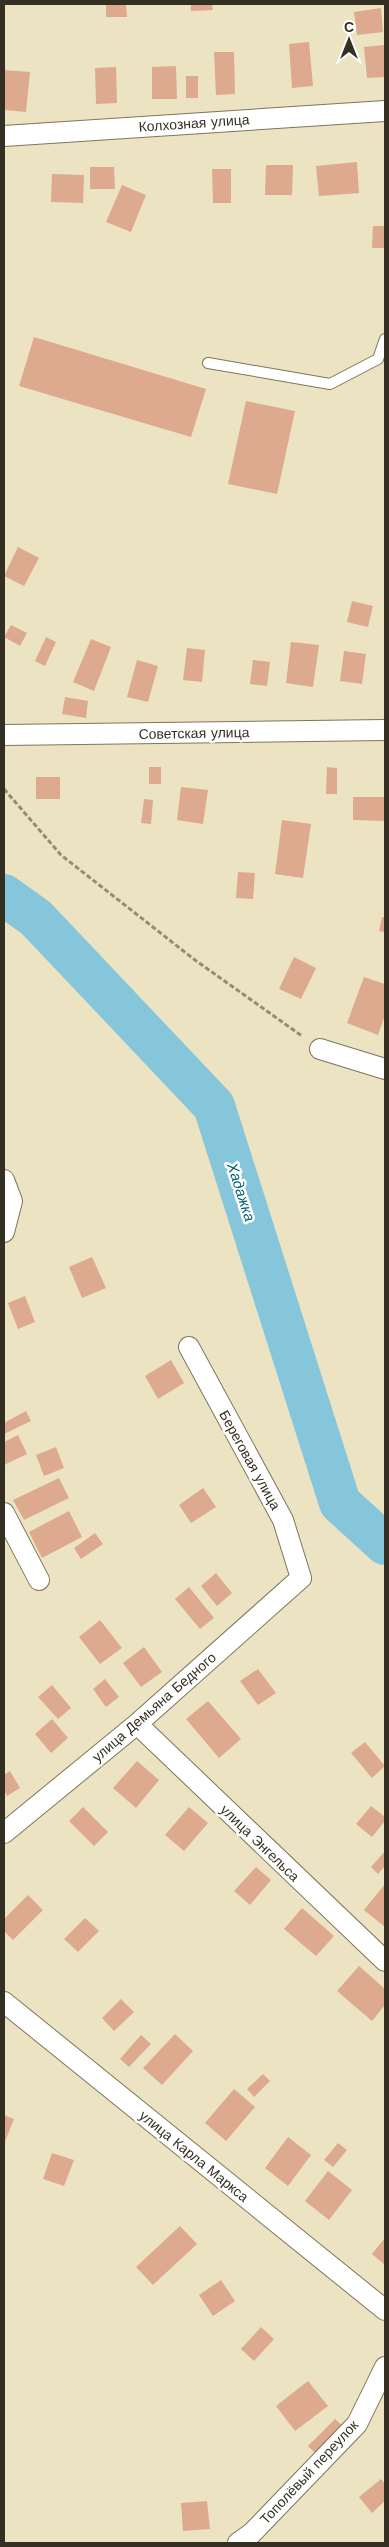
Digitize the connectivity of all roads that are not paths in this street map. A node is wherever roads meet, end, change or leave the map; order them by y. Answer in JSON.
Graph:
{"nodes":[{"id":1,"x":385,"y":111,"type":"edge"},
{"id":2,"x":4,"y":136,"type":"edge"},
{"id":3,"x":385,"y":339,"type":"edge"},
{"id":4,"x":208,"y":363,"type":"dead end"},
{"id":5,"x":385,"y":730,"type":"edge"},
{"id":6,"x":4,"y":736,"type":"edge"},
{"id":7,"x":320,"y":1049,"type":"road end"},
{"id":8,"x":385,"y":1069,"type":"edge"},
{"id":9,"x":4,"y":1180,"type":"edge"},
{"id":10,"x":4,"y":1232,"type":"edge"},
{"id":11,"x":189,"y":1347,"type":"dead end"},
{"id":12,"x":4,"y":1513,"type":"edge"},
{"id":13,"x":301,"y":1578,"type":"joint"},
{"id":14,"x":39,"y":1580,"type":"dead end"},
{"id":15,"x":137,"y":1724,"type":"junction"},
{"id":16,"x":4,"y":1833,"type":"edge"},
{"id":17,"x":385,"y":1961,"type":"edge"},
{"id":18,"x":4,"y":2002,"type":"edge"},
{"id":19,"x":385,"y":2310,"type":"edge"},
{"id":20,"x":385,"y":2367,"type":"edge"},
{"id":21,"x":238,"y":2543,"type":"edge"}],
"edges":[{"from":1,"to":2,"type":"street","name":"Колхозная улица"},
{"from":3,"to":4,"type":"lane"},
{"from":5,"to":6,"type":"street","name":"Советская улица"},
{"from":7,"to":8,"type":"street"},
{"from":9,"to":10,"type":"street"},
{"from":11,"to":13,"type":"street","name":"Береговая улица"},
{"from":12,"to":14,"type":"street"},
{"from":13,"to":15,"type":"street","name":"улица Демьяна Бедного"},
{"from":15,"to":16,"type":"street","name":"улица Демьяна Бедного"},
{"from":15,"to":17,"type":"street","name":"улица Энгельса"},
{"from":18,"to":19,"type":"street","name":"улица Карла Маркса"},
{"from":20,"to":21,"type":"street","name":"Тополёвый переулок"}]}
